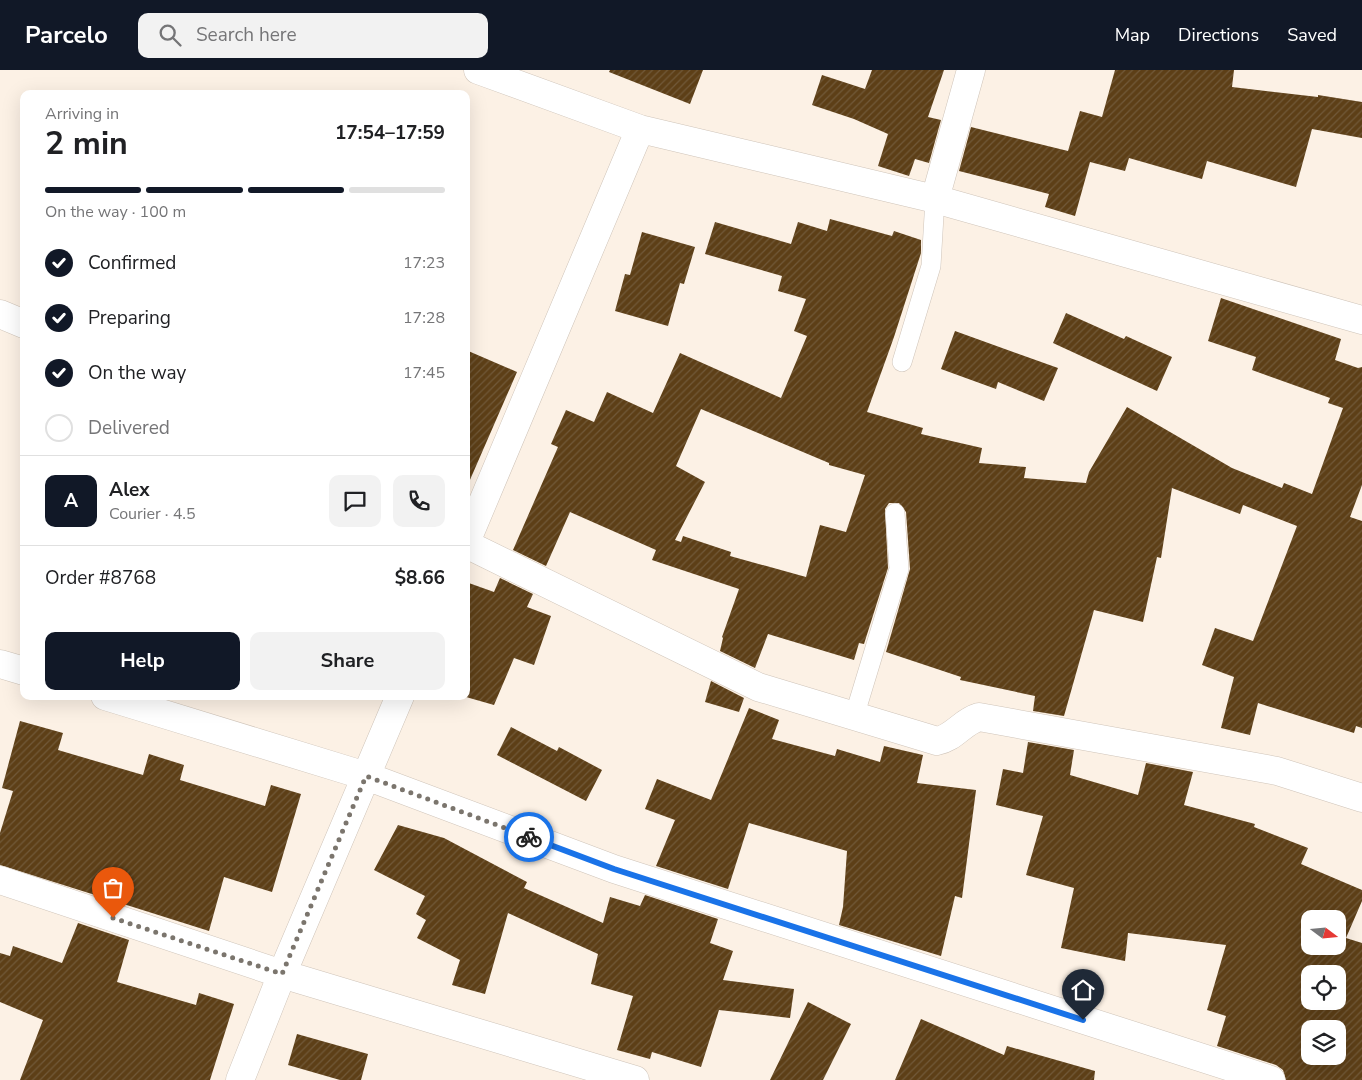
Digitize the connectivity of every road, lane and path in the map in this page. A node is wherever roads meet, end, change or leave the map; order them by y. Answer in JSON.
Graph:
{"nodes":[{"id":1,"x":478,"y":70,"type":"edge"},
{"id":2,"x":971,"y":70,"type":"edge"},
{"id":3,"x":640,"y":129,"type":"junction"},
{"id":4,"x":935,"y":199,"type":"junction"},
{"id":5,"x":0,"y":314,"type":"edge"},
{"id":6,"x":1362,"y":320,"type":"edge"},
{"id":7,"x":20,"y":322,"type":"edge"},
{"id":8,"x":902,"y":362,"type":"dead end"},
{"id":9,"x":895,"y":513,"type":"dead end"},
{"id":10,"x":470,"y":533,"type":"edge"},
{"id":11,"x":470,"y":545,"type":"edge"},
{"id":12,"x":0,"y":664,"type":"edge"},
{"id":13,"x":20,"y":670,"type":"edge"},
{"id":14,"x":118,"y":700,"type":"edge"},
{"id":15,"x":398,"y":700,"type":"edge"},
{"id":16,"x":854,"y":717,"type":"junction"},
{"id":17,"x":366,"y":776,"type":"junction"},
{"id":18,"x":1362,"y":798,"type":"edge"},
{"id":19,"x":0,"y":880,"type":"edge"},
{"id":20,"x":282,"y":974,"type":"junction"},
{"id":21,"x":240,"y":1080,"type":"edge"},
{"id":22,"x":635,"y":1080,"type":"edge"},
{"id":23,"x":1270,"y":1080,"type":"edge"}],
"edges":[{"from":1,"to":3,"type":"street"},
{"from":2,"to":4,"type":"street"},
{"from":3,"to":4,"type":"street"},
{"from":3,"to":10,"type":"street"},
{"from":4,"to":6,"type":"street"},
{"from":4,"to":8,"type":"lane"},
{"from":5,"to":7,"type":"street"},
{"from":9,"to":16,"type":"lane"},
{"from":11,"to":16,"type":"street"},
{"from":12,"to":13,"type":"street"},
{"from":14,"to":17,"type":"street"},
{"from":15,"to":17,"type":"street"},
{"from":16,"to":18,"type":"street"},
{"from":17,"to":20,"type":"street"},
{"from":17,"to":23,"type":"street"},
{"from":19,"to":20,"type":"street"},
{"from":20,"to":21,"type":"street"},
{"from":20,"to":22,"type":"street"}]}
